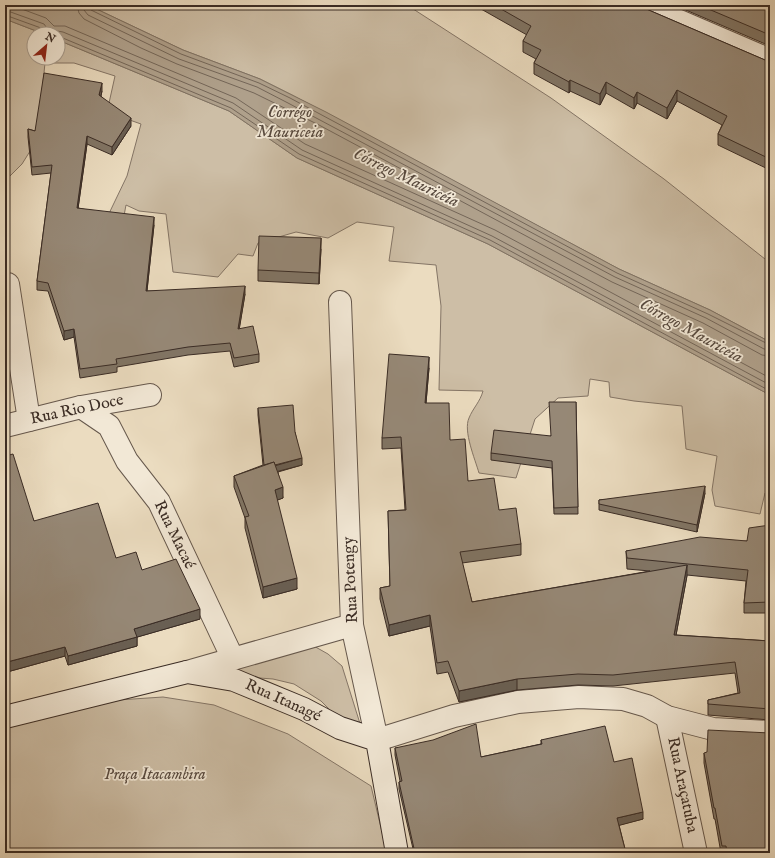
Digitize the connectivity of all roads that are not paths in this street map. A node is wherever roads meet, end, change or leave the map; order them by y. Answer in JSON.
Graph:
{"nodes":[{"id":1,"x":642,"y":5,"type":"edge"},
{"id":2,"x":770,"y":60,"type":"edge"},
{"id":3,"x":5,"y":284,"type":"edge"},
{"id":4,"x":340,"y":302,"type":"dead end"},
{"id":5,"x":150,"y":395,"type":"dead end"},
{"id":6,"x":81,"y":407,"type":"junction"},
{"id":7,"x":29,"y":420,"type":"junction"},
{"id":8,"x":5,"y":426,"type":"edge"},
{"id":9,"x":352,"y":625,"type":"junction"},
{"id":10,"x":233,"y":659,"type":"junction"},
{"id":11,"x":187,"y":672,"type":"junction"},
{"id":12,"x":5,"y":717,"type":"edge"},
{"id":13,"x":667,"y":717,"type":"junction"},
{"id":14,"x":770,"y":732,"type":"edge"},
{"id":15,"x":377,"y":740,"type":"junction"},
{"id":16,"x":397,"y":853,"type":"edge"},
{"id":17,"x":696,"y":853,"type":"edge"}],
"edges":[{"from":1,"to":2,"type":"street"},
{"from":3,"to":7,"type":"street"},
{"from":4,"to":9,"type":"street","name":"Rua Potengy"},
{"from":5,"to":6,"type":"street","name":"Rua Rio Doce"},
{"from":6,"to":7,"type":"street","name":"Rua Rio Doce"},
{"from":6,"to":10,"type":"street","name":"Rua Macaé"},
{"from":7,"to":8,"type":"street","name":"Rua Rio Doce"},
{"from":9,"to":10,"type":"street","name":"Rua Itanagé"},
{"from":9,"to":15,"type":"street","name":"Rua Potengy"},
{"from":10,"to":11,"type":"street","name":"Rua Itanagé"},
{"from":11,"to":12,"type":"street","name":"Rua Itanagé"},
{"from":11,"to":15,"type":"street","name":"Rua Itanagé"},
{"from":13,"to":14,"type":"street"},
{"from":13,"to":15,"type":"street"},
{"from":13,"to":17,"type":"street","name":"Rua Araçatuba"},
{"from":15,"to":16,"type":"street","name":"Rua Potengy"}]}
